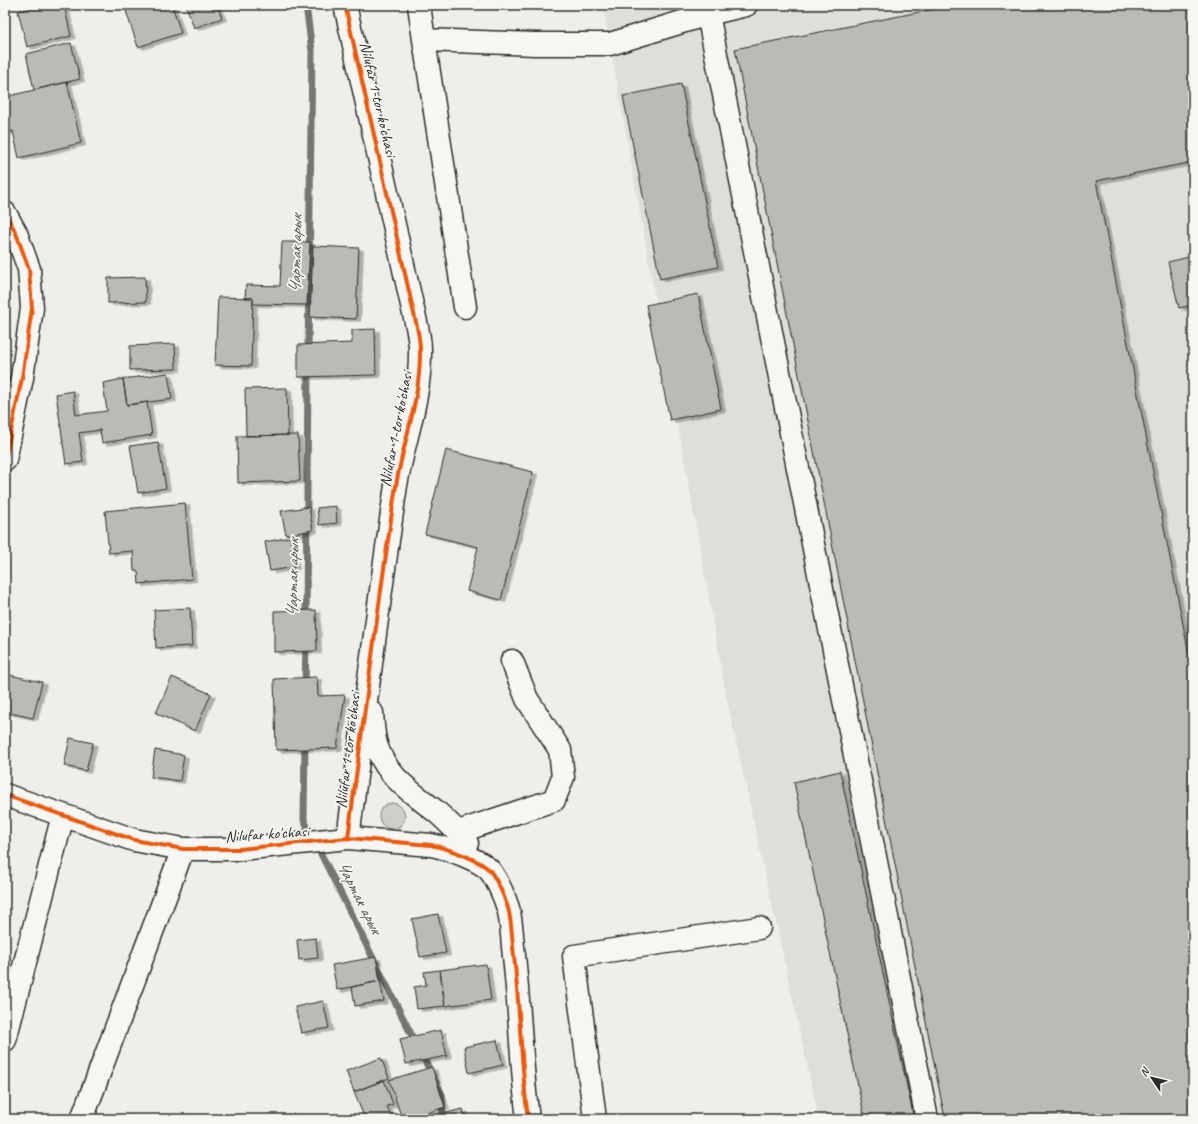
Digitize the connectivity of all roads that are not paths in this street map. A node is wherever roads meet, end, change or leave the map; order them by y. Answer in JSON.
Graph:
{"nodes":[{"id":1,"x":345,"y":5,"type":"edge"},
{"id":2,"x":419,"y":5,"type":"edge"},
{"id":3,"x":746,"y":5,"type":"edge"},
{"id":4,"x":708,"y":14,"type":"junction"},
{"id":5,"x":424,"y":40,"type":"junction"},
{"id":6,"x":5,"y":213,"type":"edge"},
{"id":7,"x":465,"y":306,"type":"dead end"},
{"id":8,"x":5,"y":460,"type":"edge"},
{"id":9,"x":512,"y":662,"type":"dead end"},
{"id":10,"x":369,"y":676,"type":"junction"},
{"id":11,"x":5,"y":795,"type":"edge"},
{"id":12,"x":63,"y":815,"type":"junction"},
{"id":13,"x":458,"y":832,"type":"junction"},
{"id":14,"x":348,"y":838,"type":"junction"},
{"id":15,"x":183,"y":849,"type":"junction"},
{"id":16,"x":490,"y":871,"type":"junction"},
{"id":17,"x":759,"y":928,"type":"dead end"},
{"id":18,"x":5,"y":1040,"type":"edge"},
{"id":19,"x":82,"y":1119,"type":"edge"},
{"id":20,"x":528,"y":1119,"type":"edge"},
{"id":21,"x":595,"y":1119,"type":"edge"},
{"id":22,"x":927,"y":1119,"type":"edge"}],
"edges":[{"from":1,"to":10,"type":"street","name":"Nilufar 1-tor ko'chasi"},
{"from":2,"to":5,"type":"street"},
{"from":3,"to":4,"type":"street"},
{"from":4,"to":5,"type":"street"},
{"from":4,"to":22,"type":"street"},
{"from":5,"to":7,"type":"street"},
{"from":6,"to":8,"type":"street"},
{"from":9,"to":13,"type":"street"},
{"from":10,"to":13,"type":"street","name":"Nilufar ko'chasi"},
{"from":10,"to":14,"type":"street","name":"Nilufar 1-tor ko'chasi"},
{"from":11,"to":12,"type":"street","name":"Nilufar ko'chasi"},
{"from":12,"to":15,"type":"street","name":"Nilufar ko'chasi"},
{"from":12,"to":18,"type":"street"},
{"from":13,"to":16,"type":"street","name":"Nilufar ko'chasi"},
{"from":14,"to":15,"type":"street","name":"Nilufar ko'chasi"},
{"from":14,"to":16,"type":"street","name":"Nilufar ko'chasi"},
{"from":15,"to":19,"type":"street"},
{"from":16,"to":20,"type":"street","name":"Nilufar ko'chasi"},
{"from":17,"to":21,"type":"street"}]}
